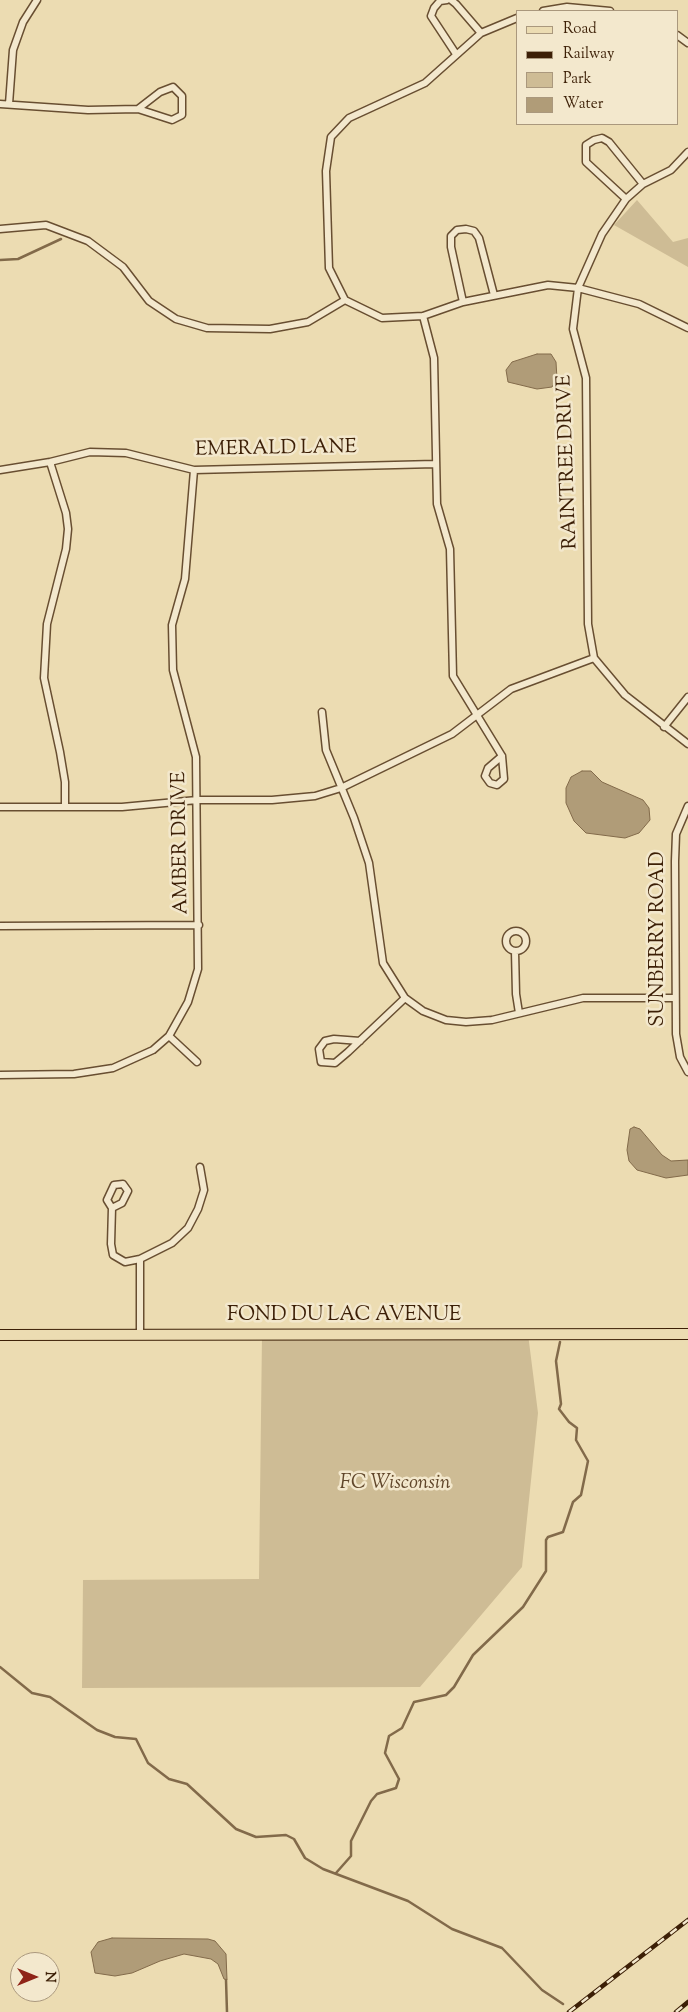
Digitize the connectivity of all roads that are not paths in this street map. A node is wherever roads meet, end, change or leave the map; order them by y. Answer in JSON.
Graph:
{"nodes":[{"id":1,"x":37,"y":0,"type":"edge"},
{"id":2,"x":449,"y":0,"type":"edge"},
{"id":3,"x":549,"y":10,"type":"edge"},
{"id":4,"x":599,"y":10,"type":"edge"},
{"id":5,"x":516,"y":18,"type":"edge"},
{"id":6,"x":481,"y":33,"type":"junction"},
{"id":7,"x":456,"y":54,"type":"junction"},
{"id":8,"x":0,"y":104,"type":"edge"},
{"id":9,"x":9,"y":104,"type":"junction"},
{"id":10,"x":138,"y":109,"type":"junction"},
{"id":11,"x":688,"y":152,"type":"edge"},
{"id":12,"x":644,"y":184,"type":"junction"},
{"id":13,"x":626,"y":199,"type":"junction"},
{"id":14,"x":0,"y":229,"type":"edge"},
{"id":15,"x":578,"y":288,"type":"junction"},
{"id":16,"x":494,"y":295,"type":"junction"},
{"id":17,"x":345,"y":300,"type":"junction"},
{"id":18,"x":464,"y":302,"type":"junction"},
{"id":19,"x":423,"y":316,"type":"junction"},
{"id":20,"x":688,"y":328,"type":"edge"},
{"id":21,"x":50,"y":462,"type":"junction"},
{"id":22,"x":435,"y":464,"type":"junction"},
{"id":23,"x":0,"y":470,"type":"edge"},
{"id":24,"x":194,"y":470,"type":"junction"},
{"id":25,"x":594,"y":658,"type":"junction"},
{"id":26,"x":688,"y":697,"type":"edge"},
{"id":27,"x":322,"y":712,"type":"dead end"},
{"id":28,"x":477,"y":715,"type":"junction"},
{"id":29,"x":664,"y":727,"type":"junction"},
{"id":30,"x":688,"y":744,"type":"edge"},
{"id":31,"x":502,"y":756,"type":"dead end"},
{"id":32,"x":340,"y":788,"type":"junction"},
{"id":33,"x":198,"y":800,"type":"junction"},
{"id":34,"x":688,"y":806,"type":"edge"},
{"id":35,"x":0,"y":807,"type":"edge"},
{"id":36,"x":65,"y":807,"type":"junction"},
{"id":37,"x":199,"y":925,"type":"junction"},
{"id":38,"x":0,"y":926,"type":"edge"},
{"id":39,"x":515,"y":951,"type":"dead end"},
{"id":40,"x":405,"y":998,"type":"junction"},
{"id":41,"x":675,"y":998,"type":"junction"},
{"id":42,"x":519,"y":1013,"type":"junction"},
{"id":43,"x":169,"y":1036,"type":"junction"},
{"id":44,"x":360,"y":1041,"type":"junction"},
{"id":45,"x":198,"y":1062,"type":"dead end"},
{"id":46,"x":688,"y":1072,"type":"edge"},
{"id":47,"x":0,"y":1075,"type":"edge"},
{"id":48,"x":200,"y":1167,"type":"dead end"},
{"id":49,"x":112,"y":1208,"type":"dead end"},
{"id":50,"x":140,"y":1259,"type":"junction"},
{"id":51,"x":688,"y":1334,"type":"edge"},
{"id":52,"x":0,"y":1335,"type":"edge"},
{"id":53,"x":140,"y":1335,"type":"junction"}],
"edges":[{"from":1,"to":9,"type":"street"},
{"from":2,"to":6,"type":"street"},
{"from":2,"to":7,"type":"street"},
{"from":3,"to":4,"type":"street"},
{"from":5,"to":6,"type":"street"},
{"from":6,"to":7,"type":"street"},
{"from":7,"to":17,"type":"street"},
{"from":8,"to":9,"type":"street"},
{"from":9,"to":10,"type":"street"},
{"from":10,"to":10,"type":"street"},
{"from":11,"to":12,"type":"street","name":"RAINTREE DRIVE"},
{"from":12,"to":13,"type":"street","name":"RAINTREE DRIVE"},
{"from":12,"to":13,"type":"street"},
{"from":13,"to":15,"type":"street","name":"RAINTREE DRIVE"},
{"from":14,"to":17,"type":"street"},
{"from":15,"to":16,"type":"street"},
{"from":15,"to":20,"type":"street"},
{"from":15,"to":25,"type":"street","name":"RAINTREE DRIVE"},
{"from":16,"to":18,"type":"street"},
{"from":16,"to":18,"type":"street"},
{"from":17,"to":19,"type":"street"},
{"from":18,"to":19,"type":"street"},
{"from":19,"to":22,"type":"street"},
{"from":21,"to":23,"type":"street","name":"EMERALD LANE"},
{"from":21,"to":24,"type":"street","name":"EMERALD LANE"},
{"from":21,"to":36,"type":"street"},
{"from":22,"to":24,"type":"street","name":"EMERALD LANE"},
{"from":22,"to":28,"type":"street"},
{"from":24,"to":33,"type":"street","name":"AMBER DRIVE"},
{"from":25,"to":28,"type":"street"},
{"from":25,"to":29,"type":"street","name":"RAINTREE DRIVE"},
{"from":26,"to":29,"type":"street"},
{"from":27,"to":32,"type":"street"},
{"from":28,"to":31,"type":"street"},
{"from":28,"to":32,"type":"street"},
{"from":29,"to":30,"type":"street","name":"RAINTREE DRIVE"},
{"from":32,"to":33,"type":"street"},
{"from":32,"to":40,"type":"street"},
{"from":33,"to":36,"type":"street"},
{"from":33,"to":37,"type":"street","name":"AMBER DRIVE"},
{"from":34,"to":41,"type":"street","name":"SUNBERRY ROAD"},
{"from":35,"to":36,"type":"street"},
{"from":37,"to":38,"type":"street"},
{"from":37,"to":43,"type":"street","name":"AMBER DRIVE"},
{"from":39,"to":42,"type":"street"},
{"from":40,"to":42,"type":"street"},
{"from":40,"to":44,"type":"street"},
{"from":41,"to":42,"type":"street"},
{"from":41,"to":46,"type":"street","name":"SUNBERRY ROAD"},
{"from":43,"to":45,"type":"street"},
{"from":43,"to":47,"type":"street","name":"AMBER DRIVE"},
{"from":44,"to":44,"type":"street"},
{"from":48,"to":50,"type":"street"},
{"from":49,"to":50,"type":"street"},
{"from":50,"to":53,"type":"street"},
{"from":51,"to":53,"type":"main road","name":"FOND DU LAC AVENUE"},
{"from":52,"to":53,"type":"main road","name":"FOND DU LAC AVENUE"}]}
